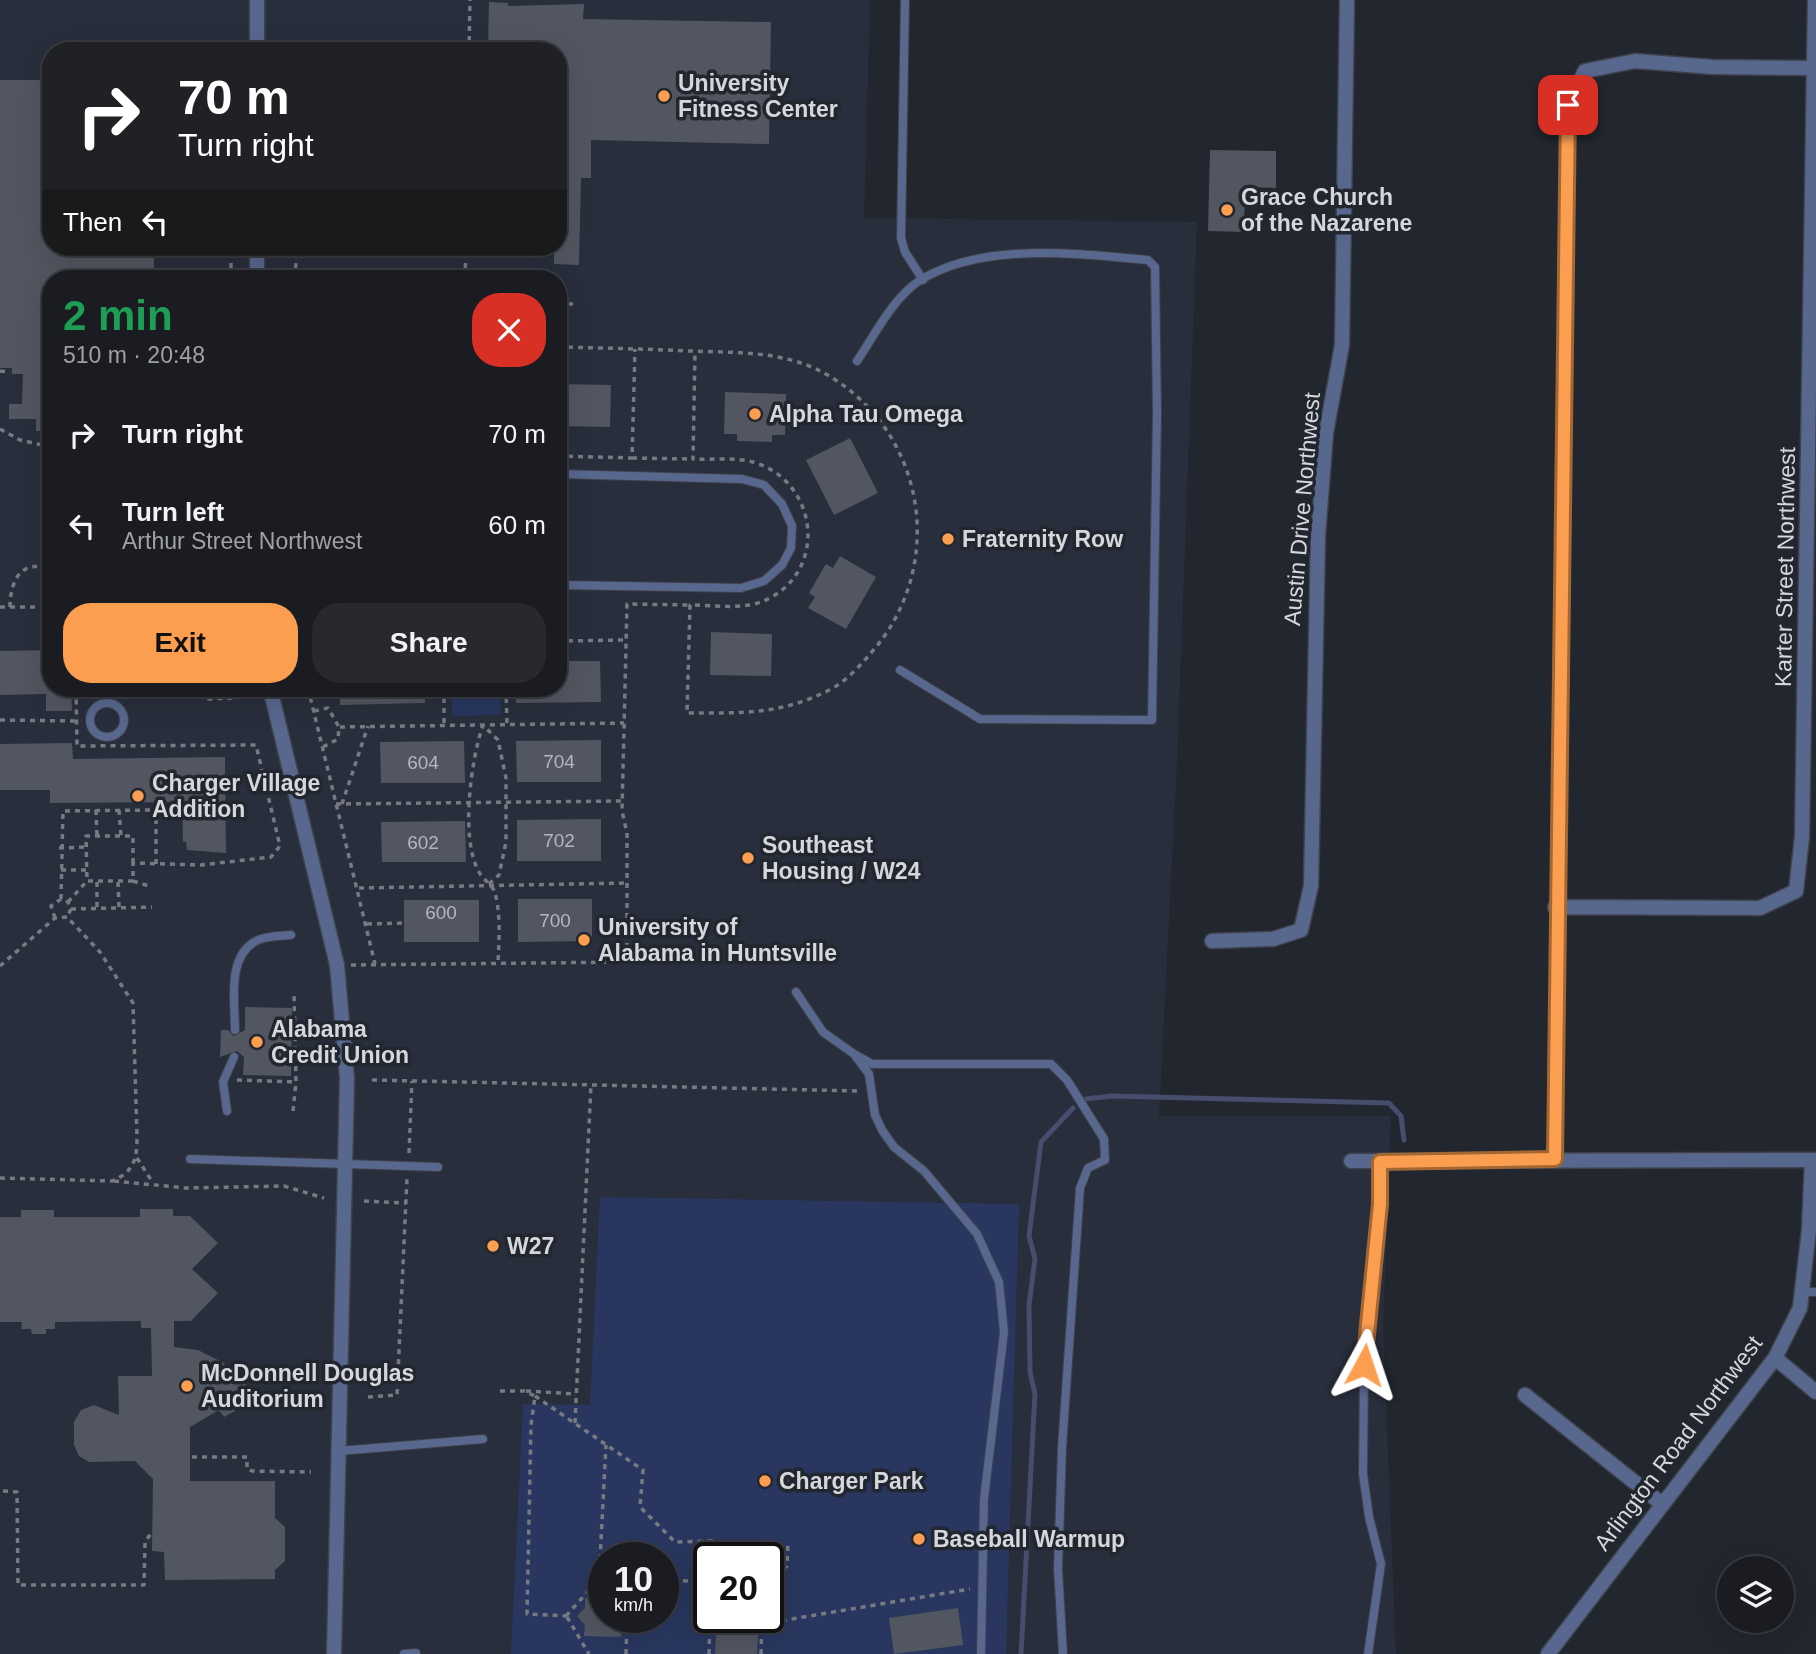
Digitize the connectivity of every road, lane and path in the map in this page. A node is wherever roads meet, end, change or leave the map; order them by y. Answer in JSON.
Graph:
{"nodes":[{"id":1,"x":257,"y":0,"type":"edge"},
{"id":2,"x":470,"y":0,"type":"edge"},
{"id":3,"x":905,"y":0,"type":"edge"},
{"id":4,"x":1347,"y":0,"type":"edge"},
{"id":5,"x":1815,"y":0,"type":"edge"},
{"id":6,"x":257,"y":42,"type":"edge"},
{"id":7,"x":469,"y":42,"type":"edge"},
{"id":8,"x":1814,"y":68,"type":"junction"},
{"id":9,"x":923,"y":280,"type":"junction"},
{"id":10,"x":567,"y":304,"type":"edge"},
{"id":11,"x":575,"y":304,"type":"dead end"},
{"id":12,"x":567,"y":347,"type":"edge"},
{"id":13,"x":635,"y":349,"type":"junction"},
{"id":14,"x":665,"y":350,"type":"dead end"},
{"id":15,"x":857,"y":362,"type":"dead end"},
{"id":16,"x":0,"y":371,"type":"edge"},
{"id":17,"x":9,"y":372,"type":"dead end"},
{"id":18,"x":0,"y":429,"type":"edge"},
{"id":19,"x":42,"y":445,"type":"edge"},
{"id":20,"x":567,"y":456,"type":"edge"},
{"id":21,"x":632,"y":458,"type":"junction"},
{"id":22,"x":693,"y":459,"type":"dead end"},
{"id":23,"x":567,"y":474,"type":"edge"},
{"id":24,"x":42,"y":568,"type":"edge"},
{"id":25,"x":567,"y":585,"type":"edge"},
{"id":26,"x":690,"y":605,"type":"dead end"},
{"id":27,"x":0,"y":607,"type":"edge"},
{"id":28,"x":10,"y":607,"type":"junction"},
{"id":29,"x":42,"y":607,"type":"edge"},
{"id":30,"x":626,"y":640,"type":"junction"},
{"id":31,"x":567,"y":641,"type":"edge"},
{"id":32,"x":900,"y":670,"type":"dead end"},
{"id":33,"x":76,"y":697,"type":"edge"},
{"id":34,"x":202,"y":697,"type":"edge"},
{"id":35,"x":237,"y":697,"type":"edge"},
{"id":36,"x":272,"y":697,"type":"edge"},
{"id":37,"x":310,"y":697,"type":"edge"},
{"id":38,"x":444,"y":697,"type":"edge"},
{"id":39,"x":506,"y":697,"type":"edge"},
{"id":40,"x":314,"y":711,"type":"junction"},
{"id":41,"x":0,"y":720,"type":"edge"},
{"id":42,"x":76,"y":720,"type":"junction"},
{"id":43,"x":624,"y":723,"type":"junction"},
{"id":44,"x":484,"y":724,"type":"junction"},
{"id":45,"x":507,"y":724,"type":"junction"},
{"id":46,"x":444,"y":725,"type":"junction"},
{"id":47,"x":369,"y":726,"type":"junction"},
{"id":48,"x":339,"y":727,"type":"junction"},
{"id":49,"x":106,"y":737,"type":"joint"},
{"id":50,"x":323,"y":747,"type":"junction"},
{"id":51,"x":622,"y":801,"type":"junction"},
{"id":52,"x":470,"y":802,"type":"junction"},
{"id":53,"x":506,"y":802,"type":"junction"},
{"id":54,"x":339,"y":804,"type":"junction"},
{"id":55,"x":96,"y":810,"type":"junction"},
{"id":56,"x":119,"y":810,"type":"junction"},
{"id":57,"x":97,"y":836,"type":"junction"},
{"id":58,"x":121,"y":836,"type":"junction"},
{"id":59,"x":86,"y":847,"type":"junction"},
{"id":60,"x":61,"y":848,"type":"junction"},
{"id":61,"x":133,"y":863,"type":"junction"},
{"id":62,"x":156,"y":866,"type":"junction"},
{"id":63,"x":60,"y":870,"type":"junction"},
{"id":64,"x":87,"y":870,"type":"junction"},
{"id":65,"x":87,"y":881,"type":"junction"},
{"id":66,"x":97,"y":881,"type":"junction"},
{"id":67,"x":118,"y":881,"type":"junction"},
{"id":68,"x":133,"y":881,"type":"junction"},
{"id":69,"x":627,"y":883,"type":"junction"},
{"id":70,"x":489,"y":884,"type":"junction"},
{"id":71,"x":152,"y":887,"type":"dead end"},
{"id":72,"x":359,"y":888,"type":"junction"},
{"id":73,"x":61,"y":900,"type":"junction"},
{"id":74,"x":68,"y":902,"type":"junction"},
{"id":75,"x":152,"y":907,"type":"dead end"},
{"id":76,"x":1555,"y":907,"type":"junction"},
{"id":77,"x":97,"y":908,"type":"junction"},
{"id":78,"x":119,"y":908,"type":"junction"},
{"id":79,"x":71,"y":909,"type":"junction"},
{"id":80,"x":67,"y":917,"type":"junction"},
{"id":81,"x":55,"y":918,"type":"junction"},
{"id":82,"x":404,"y":923,"type":"dead end"},
{"id":83,"x":367,"y":924,"type":"junction"},
{"id":84,"x":291,"y":935,"type":"dead end"},
{"id":85,"x":1212,"y":941,"type":"dead end"},
{"id":86,"x":498,"y":963,"type":"junction"},
{"id":87,"x":375,"y":964,"type":"junction"},
{"id":88,"x":337,"y":965,"type":"junction"},
{"id":89,"x":0,"y":967,"type":"edge"},
{"id":90,"x":294,"y":992,"type":"dead end"},
{"id":91,"x":796,"y":992,"type":"dead end"},
{"id":92,"x":235,"y":1030,"type":"dead end"},
{"id":93,"x":855,"y":1054,"type":"junction"},
{"id":94,"x":234,"y":1057,"type":"dead end"},
{"id":95,"x":237,"y":1080,"type":"dead end"},
{"id":96,"x":372,"y":1080,"type":"dead end"},
{"id":97,"x":412,"y":1081,"type":"junction"},
{"id":98,"x":296,"y":1082,"type":"junction"},
{"id":99,"x":590,"y":1084,"type":"junction"},
{"id":100,"x":872,"y":1091,"type":"junction"},
{"id":101,"x":227,"y":1111,"type":"dead end"},
{"id":102,"x":293,"y":1111,"type":"dead end"},
{"id":103,"x":138,"y":1158,"type":"junction"},
{"id":104,"x":190,"y":1159,"type":"dead end"},
{"id":105,"x":1555,"y":1159,"type":"junction"},
{"id":106,"x":1814,"y":1160,"type":"edge"},
{"id":107,"x":1351,"y":1161,"type":"dead end"},
{"id":108,"x":1380,"y":1162,"type":"junction"},
{"id":109,"x":346,"y":1164,"type":"junction"},
{"id":110,"x":408,"y":1166,"type":"junction"},
{"id":111,"x":438,"y":1167,"type":"dead end"},
{"id":112,"x":1,"y":1177,"type":"edge"},
{"id":113,"x":112,"y":1181,"type":"junction"},
{"id":114,"x":154,"y":1184,"type":"junction"},
{"id":115,"x":324,"y":1198,"type":"dead end"},
{"id":116,"x":364,"y":1201,"type":"dead end"},
{"id":117,"x":406,"y":1203,"type":"junction"},
{"id":118,"x":1809,"y":1292,"type":"edge"},
{"id":119,"x":1775,"y":1358,"type":"junction"},
{"id":120,"x":499,"y":1391,"type":"dead end"},
{"id":121,"x":524,"y":1391,"type":"junction"},
{"id":122,"x":1816,"y":1392,"type":"edge"},
{"id":123,"x":576,"y":1394,"type":"junction"},
{"id":124,"x":1525,"y":1395,"type":"dead end"},
{"id":125,"x":535,"y":1396,"type":"junction"},
{"id":126,"x":368,"y":1397,"type":"dead end"},
{"id":127,"x":575,"y":1423,"type":"junction"},
{"id":128,"x":483,"y":1439,"type":"dead end"},
{"id":129,"x":606,"y":1444,"type":"junction"},
{"id":130,"x":339,"y":1451,"type":"junction"},
{"id":131,"x":192,"y":1457,"type":"dead end"},
{"id":132,"x":311,"y":1472,"type":"dead end"},
{"id":133,"x":4,"y":1491,"type":"dead end"},
{"id":134,"x":1662,"y":1504,"type":"junction"},
{"id":135,"x":152,"y":1532,"type":"dead end"},
{"id":136,"x":602,"y":1542,"type":"edge"},
{"id":137,"x":712,"y":1542,"type":"edge"},
{"id":138,"x":788,"y":1543,"type":"dead end"},
{"id":139,"x":784,"y":1569,"type":"edge"},
{"id":140,"x":981,"y":1587,"type":"junction"},
{"id":141,"x":588,"y":1593,"type":"edge"},
{"id":142,"x":566,"y":1616,"type":"junction"},
{"id":143,"x":784,"y":1620,"type":"edge"},
{"id":144,"x":627,"y":1633,"type":"edge"},
{"id":145,"x":710,"y":1633,"type":"edge"},
{"id":146,"x":762,"y":1633,"type":"edge"},
{"id":147,"x":416,"y":1653,"type":"edge"},
{"id":148,"x":334,"y":1654,"type":"edge"},
{"id":149,"x":404,"y":1654,"type":"edge"},
{"id":150,"x":589,"y":1654,"type":"edge"},
{"id":151,"x":626,"y":1654,"type":"edge"},
{"id":152,"x":709,"y":1654,"type":"edge"},
{"id":153,"x":761,"y":1654,"type":"edge"},
{"id":154,"x":981,"y":1654,"type":"edge"},
{"id":155,"x":1063,"y":1654,"type":"edge"},
{"id":156,"x":1368,"y":1654,"type":"edge"},
{"id":157,"x":1548,"y":1654,"type":"edge"}],
"edges":[{"from":1,"to":6,"type":"street"},
{"from":2,"to":7,"type":"path"},
{"from":3,"to":9,"type":"lane"},
{"from":4,"to":85,"type":"street","name":"Austin Drive Northwest"},
{"from":5,"to":8,"type":"street","name":"Karter Street Northwest"},
{"from":8,"to":76,"type":"street","name":"Karter Street Northwest"},
{"from":8,"to":76,"type":"street"},
{"from":9,"to":15,"type":"lane"},
{"from":9,"to":32,"type":"lane"},
{"from":10,"to":11,"type":"path"},
{"from":12,"to":13,"type":"path"},
{"from":13,"to":14,"type":"path"},
{"from":13,"to":21,"type":"path"},
{"from":16,"to":17,"type":"path"},
{"from":18,"to":19,"type":"path"},
{"from":20,"to":21,"type":"path"},
{"from":21,"to":22,"type":"path"},
{"from":23,"to":25,"type":"lane"},
{"from":24,"to":28,"type":"path"},
{"from":26,"to":30,"type":"path"},
{"from":27,"to":28,"type":"path"},
{"from":28,"to":29,"type":"path"},
{"from":30,"to":31,"type":"path"},
{"from":30,"to":43,"type":"path"},
{"from":33,"to":42,"type":"path"},
{"from":34,"to":35,"type":"path"},
{"from":36,"to":88,"type":"street"},
{"from":37,"to":40,"type":"path"},
{"from":38,"to":46,"type":"path"},
{"from":39,"to":45,"type":"path"},
{"from":40,"to":48,"type":"path"},
{"from":40,"to":50,"type":"path"},
{"from":41,"to":42,"type":"path"},
{"from":42,"to":62,"type":"path"},
{"from":43,"to":45,"type":"path"},
{"from":43,"to":51,"type":"path"},
{"from":44,"to":45,"type":"path"},
{"from":44,"to":46,"type":"path"},
{"from":44,"to":52,"type":"path"},
{"from":44,"to":53,"type":"path"},
{"from":46,"to":47,"type":"path"},
{"from":47,"to":48,"type":"path"},
{"from":47,"to":54,"type":"path"},
{"from":48,"to":50,"type":"path"},
{"from":49,"to":49,"type":"lane"},
{"from":50,"to":54,"type":"path"},
{"from":51,"to":53,"type":"path"},
{"from":51,"to":69,"type":"path"},
{"from":52,"to":53,"type":"path"},
{"from":52,"to":54,"type":"path"},
{"from":52,"to":70,"type":"path"},
{"from":53,"to":70,"type":"path"},
{"from":54,"to":72,"type":"path"},
{"from":55,"to":56,"type":"path"},
{"from":55,"to":57,"type":"path"},
{"from":55,"to":60,"type":"path"},
{"from":56,"to":58,"type":"path"},
{"from":56,"to":62,"type":"path"},
{"from":57,"to":58,"type":"path"},
{"from":57,"to":59,"type":"path"},
{"from":58,"to":61,"type":"path"},
{"from":59,"to":60,"type":"path"},
{"from":59,"to":64,"type":"path"},
{"from":60,"to":63,"type":"path"},
{"from":61,"to":62,"type":"path"},
{"from":61,"to":68,"type":"path"},
{"from":63,"to":64,"type":"path"},
{"from":63,"to":73,"type":"path"},
{"from":64,"to":65,"type":"path"},
{"from":65,"to":66,"type":"path"},
{"from":65,"to":74,"type":"path"},
{"from":66,"to":67,"type":"path"},
{"from":66,"to":77,"type":"path"},
{"from":67,"to":68,"type":"path"},
{"from":67,"to":78,"type":"path"},
{"from":68,"to":71,"type":"path"},
{"from":69,"to":70,"type":"path"},
{"from":69,"to":86,"type":"path"},
{"from":70,"to":72,"type":"path"},
{"from":70,"to":86,"type":"path"},
{"from":72,"to":83,"type":"path"},
{"from":73,"to":74,"type":"path"},
{"from":73,"to":81,"type":"path"},
{"from":74,"to":79,"type":"path"},
{"from":75,"to":78,"type":"path"},
{"from":76,"to":105,"type":"street"},
{"from":77,"to":78,"type":"path"},
{"from":77,"to":79,"type":"path"},
{"from":79,"to":80,"type":"path"},
{"from":80,"to":81,"type":"path"},
{"from":80,"to":103,"type":"path"},
{"from":81,"to":89,"type":"path"},
{"from":82,"to":83,"type":"path"},
{"from":83,"to":87,"type":"path"},
{"from":84,"to":92,"type":"lane"},
{"from":86,"to":87,"type":"path"},
{"from":87,"to":88,"type":"path"},
{"from":88,"to":109,"type":"street"},
{"from":90,"to":98,"type":"path"},
{"from":91,"to":93,"type":"lane"},
{"from":93,"to":100,"type":"lane"},
{"from":93,"to":155,"type":"lane"},
{"from":94,"to":101,"type":"lane"},
{"from":95,"to":98,"type":"path"},
{"from":96,"to":97,"type":"path"},
{"from":97,"to":99,"type":"path"},
{"from":97,"to":110,"type":"path"},
{"from":98,"to":102,"type":"path"},
{"from":99,"to":100,"type":"path"},
{"from":99,"to":123,"type":"path"},
{"from":100,"to":140,"type":"lane"},
{"from":103,"to":113,"type":"path"},
{"from":103,"to":114,"type":"path"},
{"from":104,"to":109,"type":"lane"},
{"from":105,"to":106,"type":"street"},
{"from":105,"to":108,"type":"street"},
{"from":106,"to":118,"type":"street","name":"Arlington Road Northwest"},
{"from":107,"to":108,"type":"street"},
{"from":108,"to":156,"type":"lane"},
{"from":109,"to":110,"type":"lane"},
{"from":109,"to":130,"type":"street"},
{"from":110,"to":111,"type":"lane"},
{"from":110,"to":117,"type":"path"},
{"from":112,"to":113,"type":"path"},
{"from":113,"to":114,"type":"path"},
{"from":114,"to":115,"type":"path"},
{"from":116,"to":117,"type":"path"},
{"from":117,"to":126,"type":"path"},
{"from":118,"to":119,"type":"street","name":"Arlington Road Northwest"},
{"from":119,"to":122,"type":"street"},
{"from":119,"to":134,"type":"street","name":"Arlington Road Northwest"},
{"from":120,"to":121,"type":"path"},
{"from":121,"to":123,"type":"path"},
{"from":121,"to":125,"type":"path"},
{"from":123,"to":127,"type":"path"},
{"from":124,"to":134,"type":"street"},
{"from":125,"to":127,"type":"path"},
{"from":125,"to":142,"type":"path"},
{"from":127,"to":129,"type":"path"},
{"from":128,"to":130,"type":"lane"},
{"from":129,"to":136,"type":"path"},
{"from":129,"to":137,"type":"path"},
{"from":130,"to":148,"type":"street"},
{"from":131,"to":132,"type":"path"},
{"from":133,"to":135,"type":"path"},
{"from":134,"to":157,"type":"street","name":"Arlington Road Northwest"},
{"from":138,"to":139,"type":"path"},
{"from":140,"to":143,"type":"path"},
{"from":140,"to":154,"type":"lane"},
{"from":141,"to":142,"type":"path"},
{"from":142,"to":150,"type":"path"},
{"from":144,"to":151,"type":"path"},
{"from":145,"to":152,"type":"path"},
{"from":146,"to":153,"type":"path"},
{"from":147,"to":149,"type":"lane"}]}
